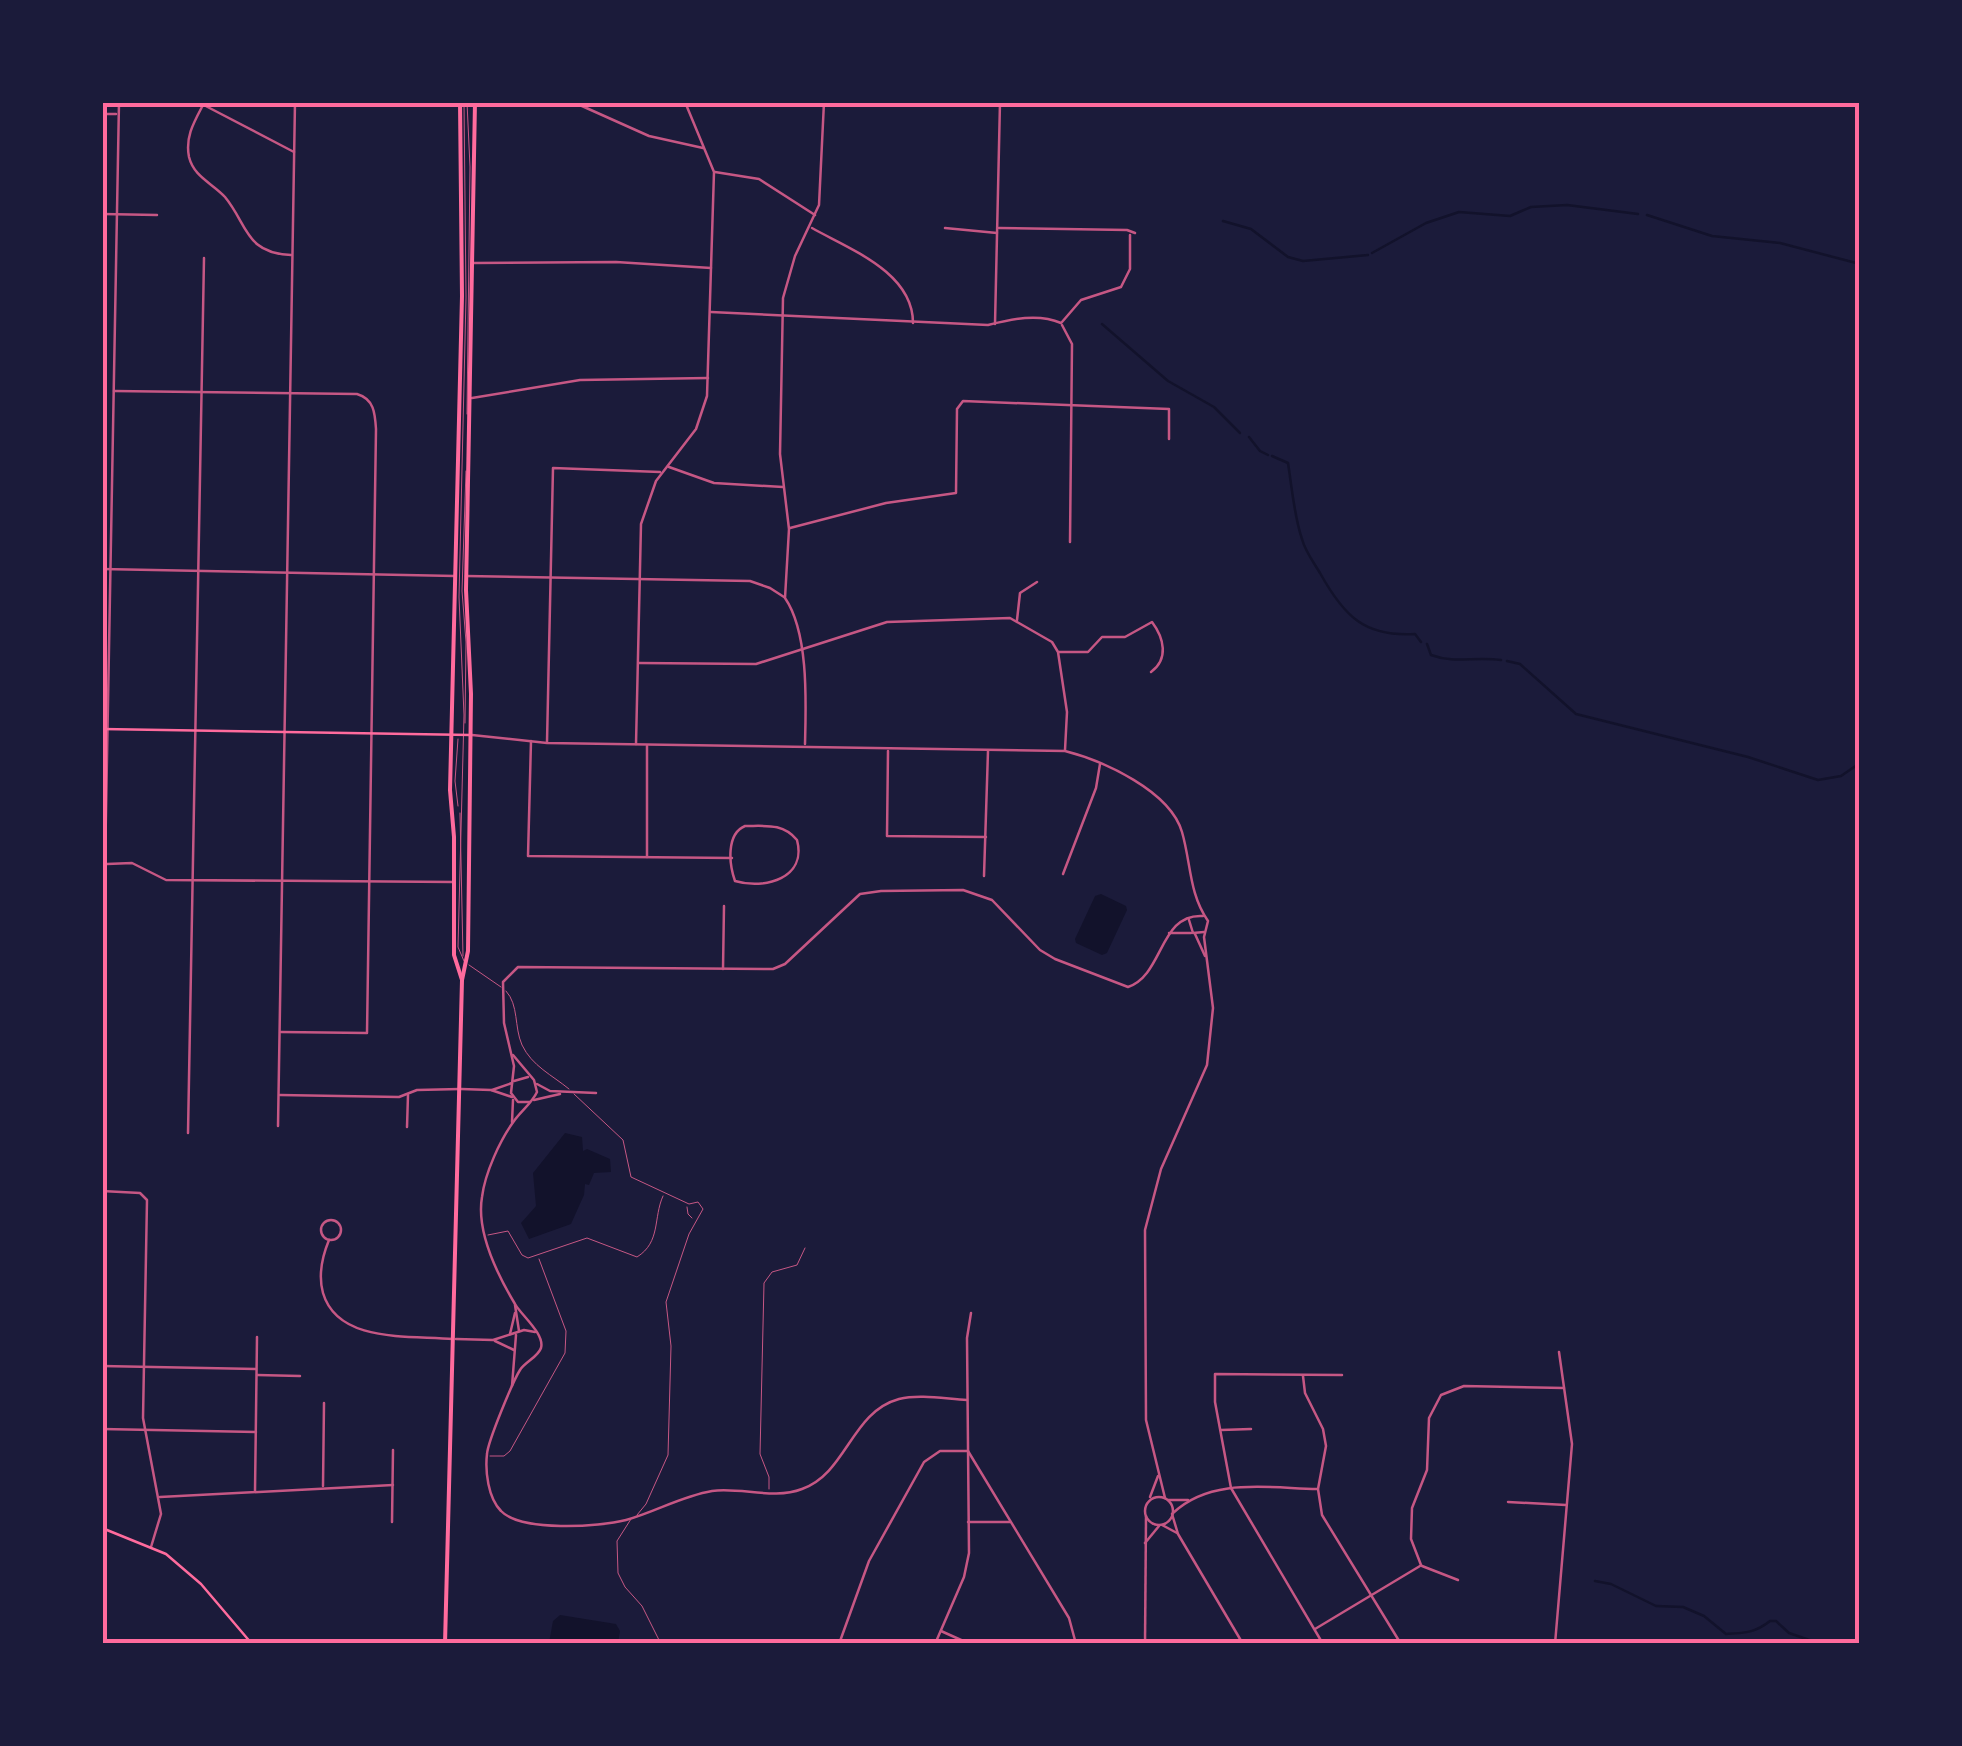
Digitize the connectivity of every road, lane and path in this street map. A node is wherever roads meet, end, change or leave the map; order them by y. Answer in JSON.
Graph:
{"nodes":[{"id":1,"x":119,"y":102,"type":"edge"},
{"id":2,"x":295,"y":102,"type":"edge"},
{"id":3,"x":464,"y":102,"type":"edge"},
{"id":4,"x":475,"y":102,"type":"edge"},
{"id":5,"x":573,"y":102,"type":"edge"},
{"id":6,"x":686,"y":102,"type":"edge"},
{"id":7,"x":824,"y":102,"type":"edge"},
{"id":8,"x":1000,"y":102,"type":"edge"},
{"id":9,"x":200,"y":104,"type":"edge"},
{"id":10,"x":102,"y":114,"type":"edge"},
{"id":11,"x":118,"y":114,"type":"junction"},
{"id":12,"x":705,"y":148,"type":"junction"},
{"id":13,"x":294,"y":152,"type":"junction"},
{"id":14,"x":714,"y":172,"type":"junction"},
{"id":15,"x":102,"y":214,"type":"edge"},
{"id":16,"x":117,"y":214,"type":"junction"},
{"id":17,"x":815,"y":215,"type":"junction"},
{"id":18,"x":158,"y":216,"type":"dead end"},
{"id":19,"x":810,"y":227,"type":"junction"},
{"id":20,"x":945,"y":228,"type":"dead end"},
{"id":21,"x":997,"y":231,"type":"junction"},
{"id":22,"x":292,"y":255,"type":"junction"},
{"id":23,"x":204,"y":258,"type":"dead end"},
{"id":24,"x":472,"y":263,"type":"junction"},
{"id":25,"x":711,"y":268,"type":"junction"},
{"id":26,"x":710,"y":312,"type":"junction"},
{"id":27,"x":783,"y":316,"type":"junction"},
{"id":28,"x":913,"y":323,"type":"junction"},
{"id":29,"x":995,"y":324,"type":"junction"},
{"id":30,"x":1061,"y":324,"type":"junction"},
{"id":31,"x":708,"y":378,"type":"junction"},
{"id":32,"x":114,"y":391,"type":"junction"},
{"id":33,"x":202,"y":392,"type":"junction"},
{"id":34,"x":289,"y":394,"type":"junction"},
{"id":35,"x":472,"y":398,"type":"junction"},
{"id":36,"x":1071,"y":407,"type":"junction"},
{"id":37,"x":1169,"y":439,"type":"dead end"},
{"id":38,"x":667,"y":466,"type":"junction"},
{"id":39,"x":660,"y":472,"type":"junction"},
{"id":40,"x":783,"y":487,"type":"junction"},
{"id":41,"x":789,"y":529,"type":"junction"},
{"id":42,"x":1070,"y":542,"type":"dead end"},
{"id":43,"x":102,"y":569,"type":"edge"},
{"id":44,"x":110,"y":569,"type":"junction"},
{"id":45,"x":199,"y":570,"type":"junction"},
{"id":46,"x":286,"y":572,"type":"junction"},
{"id":47,"x":373,"y":574,"type":"junction"},
{"id":48,"x":455,"y":576,"type":"junction"},
{"id":49,"x":466,"y":576,"type":"junction"},
{"id":50,"x":550,"y":577,"type":"junction"},
{"id":51,"x":638,"y":578,"type":"junction"},
{"id":52,"x":1037,"y":582,"type":"dead end"},
{"id":53,"x":785,"y":598,"type":"junction"},
{"id":54,"x":1017,"y":620,"type":"junction"},
{"id":55,"x":801,"y":650,"type":"junction"},
{"id":56,"x":1058,"y":652,"type":"junction"},
{"id":57,"x":638,"y":663,"type":"junction"},
{"id":58,"x":1151,"y":672,"type":"dead end"},
{"id":59,"x":105,"y":729,"type":"edge"},
{"id":60,"x":196,"y":730,"type":"junction"},
{"id":61,"x":283,"y":732,"type":"junction"},
{"id":62,"x":372,"y":733,"type":"junction"},
{"id":63,"x":451,"y":734,"type":"junction"},
{"id":64,"x":461,"y":735,"type":"junction"},
{"id":65,"x":471,"y":735,"type":"junction"},
{"id":66,"x":531,"y":741,"type":"junction"},
{"id":67,"x":547,"y":743,"type":"junction"},
{"id":68,"x":636,"y":744,"type":"junction"},
{"id":69,"x":648,"y":745,"type":"junction"},
{"id":70,"x":805,"y":747,"type":"junction"},
{"id":71,"x":888,"y":748,"type":"junction"},
{"id":72,"x":988,"y":750,"type":"junction"},
{"id":73,"x":1065,"y":750,"type":"junction"},
{"id":74,"x":1100,"y":764,"type":"junction"},
{"id":75,"x":104,"y":806,"type":"edge"},
{"id":76,"x":986,"y":837,"type":"junction"},
{"id":77,"x":647,"y":857,"type":"junction"},
{"id":78,"x":732,"y":858,"type":"junction"},
{"id":79,"x":106,"y":864,"type":"junction"},
{"id":80,"x":1063,"y":874,"type":"dead end"},
{"id":81,"x":984,"y":876,"type":"dead end"},
{"id":82,"x":193,"y":879,"type":"junction"},
{"id":83,"x":370,"y":880,"type":"junction"},
{"id":84,"x":281,"y":881,"type":"junction"},
{"id":85,"x":454,"y":882,"type":"junction"},
{"id":86,"x":1196,"y":900,"type":"junction"},
{"id":87,"x":724,"y":906,"type":"dead end"},
{"id":88,"x":1204,"y":916,"type":"junction"},
{"id":89,"x":1191,"y":917,"type":"junction"},
{"id":90,"x":1205,"y":932,"type":"junction"},
{"id":91,"x":1194,"y":933,"type":"junction"},
{"id":92,"x":1168,"y":934,"type":"junction"},
{"id":93,"x":467,"y":962,"type":"junction"},
{"id":94,"x":1207,"y":962,"type":"junction"},
{"id":95,"x":723,"y":969,"type":"junction"},
{"id":96,"x":103,"y":977,"type":"edge"},
{"id":97,"x":462,"y":980,"type":"junction"},
{"id":98,"x":502,"y":987,"type":"junction"},
{"id":99,"x":102,"y":1011,"type":"edge"},
{"id":100,"x":280,"y":1032,"type":"junction"},
{"id":101,"x":512,"y":1055,"type":"junction"},
{"id":102,"x":513,"y":1082,"type":"junction"},
{"id":103,"x":535,"y":1082,"type":"junction"},
{"id":104,"x":460,"y":1089,"type":"junction"},
{"id":105,"x":491,"y":1090,"type":"junction"},
{"id":106,"x":572,"y":1092,"type":"junction"},
{"id":107,"x":596,"y":1092,"type":"dead end"},
{"id":108,"x":566,"y":1093,"type":"junction"},
{"id":109,"x":278,"y":1094,"type":"junction"},
{"id":110,"x":408,"y":1094,"type":"junction"},
{"id":111,"x":513,"y":1098,"type":"junction"},
{"id":112,"x":532,"y":1101,"type":"junction"},
{"id":113,"x":512,"y":1124,"type":"junction"},
{"id":114,"x":278,"y":1126,"type":"dead end"},
{"id":115,"x":407,"y":1127,"type":"dead end"},
{"id":116,"x":188,"y":1133,"type":"dead end"},
{"id":117,"x":102,"y":1191,"type":"edge"},
{"id":118,"x":664,"y":1192,"type":"junction"},
{"id":119,"x":689,"y":1204,"type":"junction"},
{"id":120,"x":695,"y":1218,"type":"junction"},
{"id":121,"x":484,"y":1236,"type":"junction"},
{"id":122,"x":330,"y":1240,"type":"dead end"},
{"id":123,"x":805,"y":1248,"type":"dead end"},
{"id":124,"x":538,"y":1256,"type":"junction"},
{"id":125,"x":515,"y":1306,"type":"junction"},
{"id":126,"x":971,"y":1313,"type":"dead end"},
{"id":127,"x":518,"y":1333,"type":"junction"},
{"id":128,"x":538,"y":1334,"type":"junction"},
{"id":129,"x":510,"y":1335,"type":"junction"},
{"id":130,"x":257,"y":1337,"type":"dead end"},
{"id":131,"x":454,"y":1339,"type":"junction"},
{"id":132,"x":493,"y":1340,"type":"junction"},
{"id":133,"x":515,"y":1350,"type":"junction"},
{"id":134,"x":1560,"y":1352,"type":"dead end"},
{"id":135,"x":535,"y":1356,"type":"junction"},
{"id":136,"x":102,"y":1366,"type":"edge"},
{"id":137,"x":144,"y":1367,"type":"junction"},
{"id":138,"x":257,"y":1369,"type":"junction"},
{"id":139,"x":1303,"y":1374,"type":"junction"},
{"id":140,"x":257,"y":1375,"type":"junction"},
{"id":141,"x":1342,"y":1375,"type":"dead end"},
{"id":142,"x":300,"y":1376,"type":"dead end"},
{"id":143,"x":1564,"y":1388,"type":"junction"},
{"id":144,"x":511,"y":1392,"type":"junction"},
{"id":145,"x":967,"y":1400,"type":"junction"},
{"id":146,"x":324,"y":1403,"type":"dead end"},
{"id":147,"x":1251,"y":1429,"type":"dead end"},
{"id":148,"x":102,"y":1430,"type":"edge"},
{"id":149,"x":144,"y":1430,"type":"junction"},
{"id":150,"x":1219,"y":1430,"type":"junction"},
{"id":151,"x":256,"y":1432,"type":"junction"},
{"id":152,"x":393,"y":1450,"type":"dead end"},
{"id":153,"x":968,"y":1451,"type":"junction"},
{"id":154,"x":487,"y":1456,"type":"junction"},
{"id":155,"x":1158,"y":1475,"type":"junction"},
{"id":156,"x":392,"y":1484,"type":"junction"},
{"id":157,"x":322,"y":1488,"type":"junction"},
{"id":158,"x":1230,"y":1488,"type":"junction"},
{"id":159,"x":1318,"y":1489,"type":"junction"},
{"id":160,"x":254,"y":1492,"type":"junction"},
{"id":161,"x":769,"y":1492,"type":"junction"},
{"id":162,"x":159,"y":1498,"type":"junction"},
{"id":163,"x":1166,"y":1499,"type":"junction"},
{"id":164,"x":1190,"y":1500,"type":"junction"},
{"id":165,"x":1148,"y":1502,"type":"junction"},
{"id":166,"x":1508,"y":1502,"type":"dead end"},
{"id":167,"x":1568,"y":1505,"type":"junction"},
{"id":168,"x":1173,"y":1514,"type":"junction"},
{"id":169,"x":1146,"y":1516,"type":"junction"},
{"id":170,"x":634,"y":1517,"type":"junction"},
{"id":171,"x":392,"y":1522,"type":"dead end"},
{"id":172,"x":968,"y":1522,"type":"junction"},
{"id":173,"x":1011,"y":1522,"type":"junction"},
{"id":174,"x":1161,"y":1524,"type":"junction"},
{"id":175,"x":102,"y":1528,"type":"edge"},
{"id":176,"x":1178,"y":1534,"type":"junction"},
{"id":177,"x":1144,"y":1544,"type":"junction"},
{"id":178,"x":150,"y":1547,"type":"junction"},
{"id":179,"x":1421,"y":1565,"type":"junction"},
{"id":180,"x":1458,"y":1580,"type":"dead end"},
{"id":181,"x":1372,"y":1594,"type":"junction"},
{"id":182,"x":1315,"y":1629,"type":"junction"},
{"id":183,"x":940,"y":1631,"type":"junction"},
{"id":184,"x":252,"y":1644,"type":"edge"},
{"id":185,"x":445,"y":1644,"type":"edge"},
{"id":186,"x":661,"y":1644,"type":"edge"},
{"id":187,"x":839,"y":1644,"type":"edge"},
{"id":188,"x":934,"y":1644,"type":"edge"},
{"id":189,"x":970,"y":1644,"type":"edge"},
{"id":190,"x":1076,"y":1644,"type":"edge"},
{"id":191,"x":1145,"y":1644,"type":"edge"},
{"id":192,"x":1243,"y":1644,"type":"edge"},
{"id":193,"x":1323,"y":1644,"type":"edge"},
{"id":194,"x":1400,"y":1644,"type":"edge"},
{"id":195,"x":1554,"y":1644,"type":"edge"}],
"edges":[{"from":1,"to":11,"type":"street"},
{"from":2,"to":13,"type":"street"},
{"from":3,"to":48,"type":"main road"},
{"from":3,"to":64,"type":"lane"},
{"from":4,"to":24,"type":"main road"},
{"from":5,"to":12,"type":"street"},
{"from":6,"to":12,"type":"street"},
{"from":7,"to":17,"type":"street"},
{"from":8,"to":21,"type":"street"},
{"from":9,"to":13,"type":"street"},
{"from":9,"to":22,"type":"street"},
{"from":10,"to":11,"type":"street"},
{"from":11,"to":16,"type":"street"},
{"from":12,"to":14,"type":"street"},
{"from":13,"to":22,"type":"street"},
{"from":14,"to":17,"type":"street"},
{"from":14,"to":25,"type":"street"},
{"from":15,"to":16,"type":"street"},
{"from":16,"to":18,"type":"street"},
{"from":16,"to":32,"type":"street"},
{"from":17,"to":19,"type":"street"},
{"from":19,"to":27,"type":"street"},
{"from":19,"to":28,"type":"street"},
{"from":20,"to":21,"type":"street"},
{"from":21,"to":29,"type":"street"},
{"from":21,"to":30,"type":"street"},
{"from":22,"to":34,"type":"street"},
{"from":23,"to":33,"type":"street"},
{"from":24,"to":25,"type":"street"},
{"from":24,"to":35,"type":"main road"},
{"from":25,"to":26,"type":"street"},
{"from":26,"to":27,"type":"street"},
{"from":26,"to":31,"type":"street"},
{"from":27,"to":28,"type":"street"},
{"from":27,"to":40,"type":"street"},
{"from":28,"to":29,"type":"street"},
{"from":29,"to":30,"type":"street"},
{"from":30,"to":36,"type":"street"},
{"from":31,"to":35,"type":"street"},
{"from":31,"to":38,"type":"street"},
{"from":32,"to":33,"type":"street"},
{"from":32,"to":44,"type":"street"},
{"from":33,"to":34,"type":"street"},
{"from":33,"to":45,"type":"street"},
{"from":34,"to":46,"type":"street"},
{"from":34,"to":47,"type":"street"},
{"from":35,"to":49,"type":"main road"},
{"from":36,"to":37,"type":"street"},
{"from":36,"to":41,"type":"street"},
{"from":36,"to":42,"type":"street"},
{"from":38,"to":39,"type":"street"},
{"from":38,"to":40,"type":"street"},
{"from":39,"to":50,"type":"street"},
{"from":39,"to":51,"type":"street"},
{"from":40,"to":41,"type":"street"},
{"from":41,"to":53,"type":"street"},
{"from":43,"to":44,"type":"street"},
{"from":44,"to":45,"type":"street"},
{"from":44,"to":59,"type":"street"},
{"from":45,"to":46,"type":"street"},
{"from":45,"to":60,"type":"street"},
{"from":46,"to":47,"type":"street"},
{"from":46,"to":61,"type":"street"},
{"from":47,"to":48,"type":"street"},
{"from":47,"to":62,"type":"street"},
{"from":48,"to":63,"type":"main road"},
{"from":49,"to":50,"type":"street"},
{"from":49,"to":65,"type":"main road"},
{"from":50,"to":51,"type":"street"},
{"from":50,"to":67,"type":"street"},
{"from":51,"to":53,"type":"street"},
{"from":51,"to":57,"type":"street"},
{"from":52,"to":54,"type":"street"},
{"from":53,"to":55,"type":"street"},
{"from":54,"to":55,"type":"street"},
{"from":54,"to":56,"type":"street"},
{"from":55,"to":57,"type":"street"},
{"from":55,"to":70,"type":"street"},
{"from":56,"to":58,"type":"street"},
{"from":56,"to":73,"type":"street"},
{"from":57,"to":68,"type":"street"},
{"from":59,"to":60,"type":"main road"},
{"from":59,"to":75,"type":"street"},
{"from":60,"to":61,"type":"main road"},
{"from":60,"to":82,"type":"street"},
{"from":61,"to":62,"type":"main road"},
{"from":61,"to":84,"type":"street"},
{"from":62,"to":63,"type":"main road"},
{"from":62,"to":83,"type":"street"},
{"from":63,"to":64,"type":"main road"},
{"from":63,"to":85,"type":"main road"},
{"from":64,"to":65,"type":"main road"},
{"from":64,"to":93,"type":"lane"},
{"from":65,"to":66,"type":"street"},
{"from":65,"to":93,"type":"main road"},
{"from":66,"to":67,"type":"street"},
{"from":66,"to":77,"type":"street"},
{"from":67,"to":68,"type":"street"},
{"from":68,"to":69,"type":"street"},
{"from":69,"to":70,"type":"street"},
{"from":69,"to":77,"type":"street"},
{"from":70,"to":71,"type":"street"},
{"from":71,"to":72,"type":"street"},
{"from":71,"to":76,"type":"street"},
{"from":72,"to":73,"type":"street"},
{"from":72,"to":76,"type":"street"},
{"from":73,"to":74,"type":"street"},
{"from":74,"to":80,"type":"street"},
{"from":74,"to":86,"type":"street"},
{"from":75,"to":79,"type":"street"},
{"from":76,"to":81,"type":"street"},
{"from":77,"to":78,"type":"street"},
{"from":78,"to":78,"type":"street"},
{"from":79,"to":82,"type":"street"},
{"from":79,"to":96,"type":"street"},
{"from":82,"to":84,"type":"street"},
{"from":82,"to":116,"type":"street"},
{"from":83,"to":84,"type":"street"},
{"from":83,"to":85,"type":"street"},
{"from":83,"to":100,"type":"street"},
{"from":84,"to":100,"type":"street"},
{"from":85,"to":97,"type":"main road"},
{"from":86,"to":88,"type":"street"},
{"from":86,"to":89,"type":"street"},
{"from":87,"to":95,"type":"street"},
{"from":88,"to":89,"type":"street"},
{"from":88,"to":90,"type":"street"},
{"from":89,"to":91,"type":"street"},
{"from":89,"to":92,"type":"street"},
{"from":90,"to":91,"type":"street"},
{"from":90,"to":94,"type":"street"},
{"from":91,"to":92,"type":"street"},
{"from":91,"to":94,"type":"street"},
{"from":92,"to":95,"type":"street"},
{"from":93,"to":97,"type":"main road"},
{"from":93,"to":98,"type":"lane"},
{"from":94,"to":155,"type":"street"},
{"from":95,"to":98,"type":"street"},
{"from":96,"to":99,"type":"street"},
{"from":97,"to":104,"type":"main road"},
{"from":98,"to":101,"type":"street"},
{"from":98,"to":106,"type":"lane"},
{"from":100,"to":109,"type":"street"},
{"from":101,"to":102,"type":"street"},
{"from":101,"to":103,"type":"street"},
{"from":102,"to":103,"type":"street"},
{"from":102,"to":105,"type":"street"},
{"from":102,"to":111,"type":"street"},
{"from":103,"to":108,"type":"street"},
{"from":103,"to":112,"type":"street"},
{"from":104,"to":105,"type":"street"},
{"from":104,"to":110,"type":"street"},
{"from":104,"to":131,"type":"main road"},
{"from":105,"to":111,"type":"street"},
{"from":106,"to":107,"type":"street"},
{"from":106,"to":108,"type":"street"},
{"from":106,"to":118,"type":"lane"},
{"from":108,"to":112,"type":"street"},
{"from":109,"to":110,"type":"street"},
{"from":109,"to":114,"type":"street"},
{"from":110,"to":115,"type":"street"},
{"from":111,"to":112,"type":"street"},
{"from":111,"to":113,"type":"street"},
{"from":112,"to":113,"type":"street"},
{"from":113,"to":121,"type":"street"},
{"from":117,"to":137,"type":"street"},
{"from":118,"to":119,"type":"lane"},
{"from":118,"to":124,"type":"lane"},
{"from":119,"to":120,"type":"lane"},
{"from":119,"to":120,"type":"lane"},
{"from":120,"to":170,"type":"lane"},
{"from":121,"to":124,"type":"lane"},
{"from":121,"to":125,"type":"street"},
{"from":122,"to":131,"type":"street"},
{"from":123,"to":161,"type":"lane"},
{"from":124,"to":154,"type":"lane"},
{"from":125,"to":127,"type":"street"},
{"from":125,"to":128,"type":"street"},
{"from":125,"to":129,"type":"street"},
{"from":126,"to":145,"type":"street"},
{"from":127,"to":128,"type":"street"},
{"from":127,"to":129,"type":"street"},
{"from":127,"to":133,"type":"street"},
{"from":128,"to":135,"type":"street"},
{"from":129,"to":132,"type":"street"},
{"from":130,"to":138,"type":"street"},
{"from":131,"to":132,"type":"street"},
{"from":131,"to":185,"type":"main road"},
{"from":132,"to":133,"type":"street"},
{"from":133,"to":135,"type":"street"},
{"from":133,"to":144,"type":"street"},
{"from":134,"to":143,"type":"street"},
{"from":135,"to":144,"type":"street"},
{"from":136,"to":137,"type":"street"},
{"from":137,"to":138,"type":"street"},
{"from":137,"to":149,"type":"street"},
{"from":138,"to":140,"type":"street"},
{"from":139,"to":141,"type":"street"},
{"from":139,"to":150,"type":"street"},
{"from":139,"to":159,"type":"street"},
{"from":140,"to":142,"type":"street"},
{"from":140,"to":151,"type":"street"},
{"from":143,"to":167,"type":"street"},
{"from":143,"to":179,"type":"street"},
{"from":144,"to":154,"type":"street"},
{"from":145,"to":153,"type":"street"},
{"from":145,"to":161,"type":"street"},
{"from":146,"to":157,"type":"street"},
{"from":147,"to":150,"type":"street"},
{"from":148,"to":149,"type":"street"},
{"from":149,"to":151,"type":"street"},
{"from":149,"to":162,"type":"street"},
{"from":150,"to":158,"type":"street"},
{"from":151,"to":160,"type":"street"},
{"from":152,"to":156,"type":"street"},
{"from":153,"to":172,"type":"street"},
{"from":153,"to":173,"type":"street"},
{"from":153,"to":187,"type":"street"},
{"from":154,"to":170,"type":"street"},
{"from":155,"to":163,"type":"street"},
{"from":155,"to":165,"type":"street"},
{"from":156,"to":157,"type":"street"},
{"from":156,"to":171,"type":"street"},
{"from":157,"to":160,"type":"street"},
{"from":158,"to":159,"type":"street"},
{"from":158,"to":164,"type":"street"},
{"from":158,"to":182,"type":"street"},
{"from":159,"to":181,"type":"street"},
{"from":160,"to":162,"type":"street"},
{"from":161,"to":170,"type":"street"},
{"from":162,"to":178,"type":"street"},
{"from":163,"to":164,"type":"street"},
{"from":163,"to":165,"type":"street"},
{"from":163,"to":168,"type":"street"},
{"from":164,"to":168,"type":"street"},
{"from":165,"to":169,"type":"street"},
{"from":166,"to":167,"type":"street"},
{"from":167,"to":195,"type":"street"},
{"from":168,"to":174,"type":"street"},
{"from":168,"to":176,"type":"street"},
{"from":169,"to":174,"type":"street"},
{"from":169,"to":177,"type":"street"},
{"from":170,"to":186,"type":"lane"},
{"from":172,"to":173,"type":"street"},
{"from":172,"to":183,"type":"street"},
{"from":173,"to":190,"type":"street"},
{"from":174,"to":176,"type":"street"},
{"from":174,"to":177,"type":"street"},
{"from":175,"to":178,"type":"main road"},
{"from":176,"to":192,"type":"street"},
{"from":177,"to":191,"type":"street"},
{"from":178,"to":184,"type":"main road"},
{"from":179,"to":180,"type":"street"},
{"from":179,"to":181,"type":"street"},
{"from":181,"to":182,"type":"street"},
{"from":181,"to":194,"type":"street"},
{"from":182,"to":193,"type":"street"},
{"from":183,"to":188,"type":"street"},
{"from":183,"to":189,"type":"street"}]}
